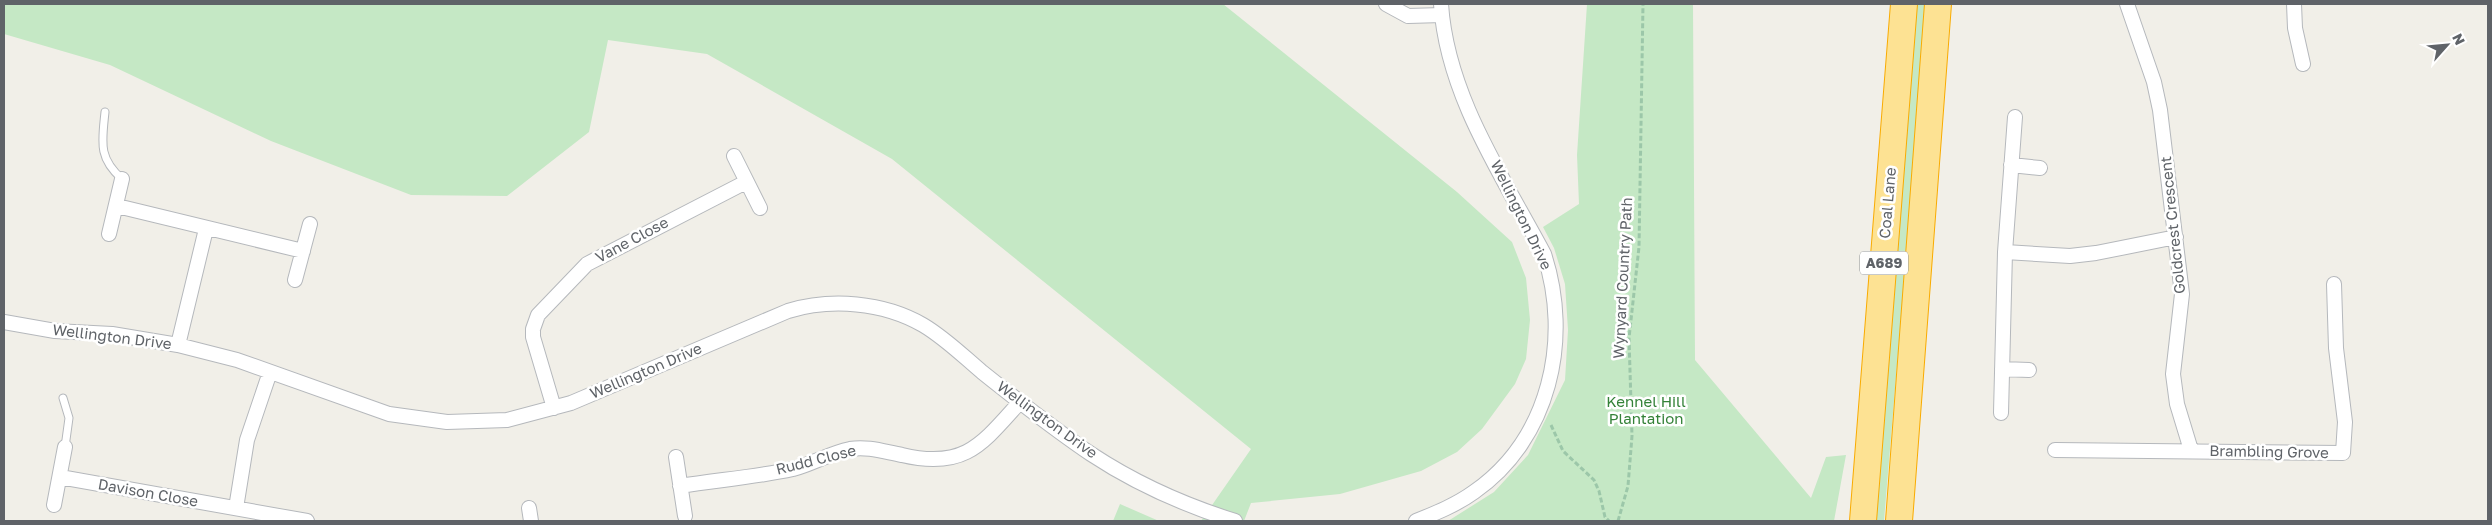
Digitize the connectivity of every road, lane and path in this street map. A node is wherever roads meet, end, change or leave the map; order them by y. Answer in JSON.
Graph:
{"nodes":[{"id":1,"x":1386,"y":4,"type":"edge"},
{"id":2,"x":1643,"y":4,"type":"edge"},
{"id":3,"x":1904,"y":4,"type":"edge"},
{"id":4,"x":1938,"y":4,"type":"edge"},
{"id":5,"x":2127,"y":4,"type":"edge"},
{"id":6,"x":2294,"y":4,"type":"edge"},
{"id":7,"x":1442,"y":9,"type":"edge"},
{"id":8,"x":2303,"y":64,"type":"dead end"},
{"id":9,"x":104,"y":112,"type":"dead end"},
{"id":10,"x":2014,"y":117,"type":"dead end"},
{"id":11,"x":734,"y":156,"type":"dead end"},
{"id":12,"x":2011,"y":165,"type":"junction"},
{"id":13,"x":2040,"y":168,"type":"dead end"},
{"id":14,"x":122,"y":179,"type":"joint"},
{"id":15,"x":746,"y":182,"type":"junction"},
{"id":16,"x":117,"y":206,"type":"junction"},
{"id":17,"x":760,"y":208,"type":"dead end"},
{"id":18,"x":310,"y":224,"type":"dead end"},
{"id":19,"x":206,"y":229,"type":"junction"},
{"id":20,"x":109,"y":234,"type":"dead end"},
{"id":21,"x":2176,"y":237,"type":"junction"},
{"id":22,"x":302,"y":251,"type":"junction"},
{"id":23,"x":2005,"y":252,"type":"junction"},
{"id":24,"x":296,"y":280,"type":"dead end"},
{"id":25,"x":2334,"y":284,"type":"dead end"},
{"id":26,"x":4,"y":322,"type":"edge"},
{"id":27,"x":178,"y":345,"type":"junction"},
{"id":28,"x":2002,"y":369,"type":"junction"},
{"id":29,"x":2029,"y":370,"type":"dead end"},
{"id":30,"x":270,"y":372,"type":"junction"},
{"id":31,"x":63,"y":398,"type":"dead end"},
{"id":32,"x":1020,"y":402,"type":"junction"},
{"id":33,"x":554,"y":408,"type":"junction"},
{"id":34,"x":1540,"y":410,"type":"junction"},
{"id":35,"x":2001,"y":413,"type":"dead end"},
{"id":36,"x":64,"y":447,"type":"joint"},
{"id":37,"x":2055,"y":450,"type":"dead end"},
{"id":38,"x":2191,"y":450,"type":"junction"},
{"id":39,"x":676,"y":457,"type":"dead end"},
{"id":40,"x":60,"y":477,"type":"junction"},
{"id":41,"x":680,"y":486,"type":"junction"},
{"id":42,"x":54,"y":505,"type":"dead end"},
{"id":43,"x":236,"y":508,"type":"junction"},
{"id":44,"x":685,"y":516,"type":"dead end"},
{"id":45,"x":307,"y":521,"type":"edge"},
{"id":46,"x":1235,"y":521,"type":"edge"},
{"id":47,"x":1416,"y":521,"type":"edge"},
{"id":48,"x":1609,"y":521,"type":"edge"},
{"id":49,"x":1618,"y":521,"type":"edge"},
{"id":50,"x":1863,"y":521,"type":"edge"},
{"id":51,"x":1898,"y":521,"type":"edge"}],
"edges":[{"from":1,"to":7,"type":"street"},
{"from":2,"to":49,"type":"path","name":"Wynyard Country Path"},
{"from":3,"to":50,"type":"highway","name":"Coal Lane","number":"A689"},
{"from":4,"to":51,"type":"highway","number":"A689"},
{"from":5,"to":21,"type":"street","name":"Goldcrest Crescent"},
{"from":6,"to":8,"type":"street"},
{"from":7,"to":34,"type":"street","name":"Wellington Drive"},
{"from":9,"to":14,"type":"lane"},
{"from":10,"to":12,"type":"street"},
{"from":11,"to":15,"type":"street"},
{"from":12,"to":13,"type":"street"},
{"from":12,"to":23,"type":"street"},
{"from":14,"to":16,"type":"street"},
{"from":15,"to":17,"type":"street"},
{"from":15,"to":33,"type":"street","name":"Vane Close"},
{"from":16,"to":19,"type":"street"},
{"from":16,"to":20,"type":"street"},
{"from":18,"to":22,"type":"street"},
{"from":19,"to":22,"type":"street"},
{"from":19,"to":27,"type":"street"},
{"from":21,"to":23,"type":"street"},
{"from":21,"to":38,"type":"street","name":"Goldcrest Crescent"},
{"from":22,"to":24,"type":"street"},
{"from":23,"to":28,"type":"street"},
{"from":25,"to":38,"type":"street","name":"Brambling Grove"},
{"from":26,"to":27,"type":"street","name":"Wellington Drive"},
{"from":27,"to":30,"type":"street","name":"Wellington Drive"},
{"from":28,"to":29,"type":"street"},
{"from":28,"to":35,"type":"street"},
{"from":30,"to":33,"type":"street","name":"Wellington Drive"},
{"from":30,"to":43,"type":"street"},
{"from":31,"to":36,"type":"lane"},
{"from":32,"to":33,"type":"street","name":"Wellington Drive"},
{"from":32,"to":41,"type":"street","name":"Rudd Close"},
{"from":32,"to":46,"type":"street","name":"Wellington Drive"},
{"from":34,"to":47,"type":"street","name":"Wellington Drive"},
{"from":34,"to":48,"type":"path"},
{"from":36,"to":40,"type":"street"},
{"from":37,"to":38,"type":"street","name":"Brambling Grove"},
{"from":39,"to":41,"type":"street"},
{"from":40,"to":42,"type":"street"},
{"from":40,"to":43,"type":"street","name":"Davison Close"},
{"from":41,"to":44,"type":"street"},
{"from":43,"to":45,"type":"street","name":"Davison Close"}]}
